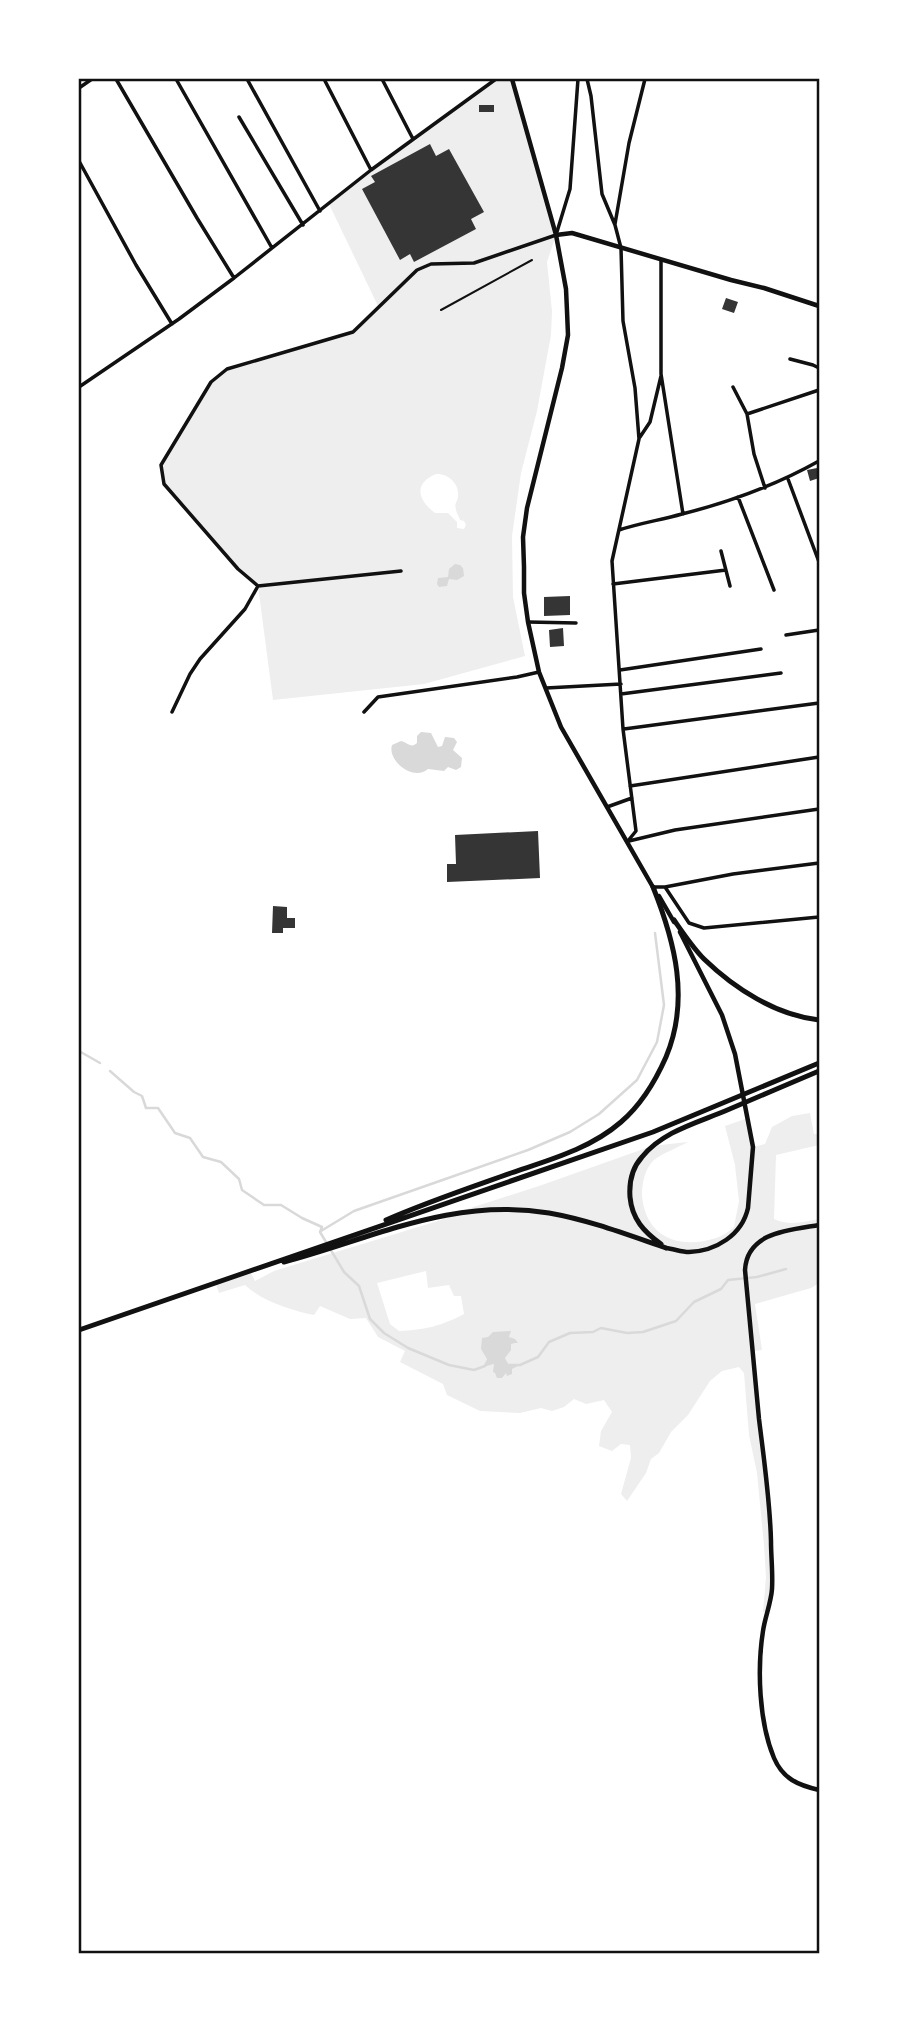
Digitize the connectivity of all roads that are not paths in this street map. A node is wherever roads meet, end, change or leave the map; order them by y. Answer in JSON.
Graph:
{"nodes":[{"id":1,"x":92,"y":79,"type":"edge"},
{"id":2,"x":116,"y":79,"type":"edge"},
{"id":3,"x":176,"y":79,"type":"edge"},
{"id":4,"x":247,"y":79,"type":"edge"},
{"id":5,"x":324,"y":79,"type":"edge"},
{"id":6,"x":382,"y":79,"type":"edge"},
{"id":7,"x":496,"y":79,"type":"edge"},
{"id":8,"x":512,"y":79,"type":"edge"},
{"id":9,"x":578,"y":79,"type":"edge"},
{"id":10,"x":587,"y":79,"type":"edge"},
{"id":11,"x":645,"y":79,"type":"edge"},
{"id":12,"x":79,"y":87,"type":"edge"},
{"id":13,"x":239,"y":117,"type":"dead end"},
{"id":14,"x":413,"y":139,"type":"junction"},
{"id":15,"x":79,"y":162,"type":"edge"},
{"id":16,"x":371,"y":170,"type":"junction"},
{"id":17,"x":320,"y":211,"type":"junction"},
{"id":18,"x":303,"y":225,"type":"junction"},
{"id":19,"x":615,"y":225,"type":"junction"},
{"id":20,"x":556,"y":235,"type":"junction"},
{"id":21,"x":272,"y":248,"type":"junction"},
{"id":22,"x":621,"y":248,"type":"junction"},
{"id":23,"x":661,"y":260,"type":"junction"},
{"id":24,"x":234,"y":278,"type":"junction"},
{"id":25,"x":819,"y":306,"type":"edge"},
{"id":26,"x":172,"y":324,"type":"junction"},
{"id":27,"x":790,"y":359,"type":"dead end"},
{"id":28,"x":819,"y":368,"type":"edge"},
{"id":29,"x":661,"y":374,"type":"junction"},
{"id":30,"x":79,"y":385,"type":"edge"},
{"id":31,"x":733,"y":387,"type":"dead end"},
{"id":32,"x":819,"y":390,"type":"edge"},
{"id":33,"x":747,"y":414,"type":"junction"},
{"id":34,"x":819,"y":427,"type":"edge"},
{"id":35,"x":819,"y":434,"type":"edge"},
{"id":36,"x":639,"y":439,"type":"junction"},
{"id":37,"x":819,"y":461,"type":"edge"},
{"id":38,"x":788,"y":479,"type":"junction"},
{"id":39,"x":765,"y":488,"type":"junction"},
{"id":40,"x":738,"y":497,"type":"junction"},
{"id":41,"x":683,"y":514,"type":"junction"},
{"id":42,"x":619,"y":530,"type":"junction"},
{"id":43,"x":721,"y":551,"type":"dead end"},
{"id":44,"x":819,"y":562,"type":"edge"},
{"id":45,"x":726,"y":570,"type":"junction"},
{"id":46,"x":401,"y":571,"type":"dead end"},
{"id":47,"x":613,"y":584,"type":"junction"},
{"id":48,"x":258,"y":586,"type":"junction"},
{"id":49,"x":730,"y":586,"type":"dead end"},
{"id":50,"x":775,"y":590,"type":"dead end"},
{"id":51,"x":528,"y":622,"type":"junction"},
{"id":52,"x":576,"y":623,"type":"dead end"},
{"id":53,"x":819,"y":630,"type":"edge"},
{"id":54,"x":786,"y":635,"type":"dead end"},
{"id":55,"x":761,"y":649,"type":"dead end"},
{"id":56,"x":620,"y":670,"type":"junction"},
{"id":57,"x":539,"y":672,"type":"junction"},
{"id":58,"x":781,"y":673,"type":"dead end"},
{"id":59,"x":621,"y":684,"type":"junction"},
{"id":60,"x":545,"y":688,"type":"junction"},
{"id":61,"x":621,"y":694,"type":"junction"},
{"id":62,"x":819,"y":703,"type":"edge"},
{"id":63,"x":172,"y":712,"type":"dead end"},
{"id":64,"x":364,"y":712,"type":"dead end"},
{"id":65,"x":623,"y":729,"type":"junction"},
{"id":66,"x":819,"y":757,"type":"edge"},
{"id":67,"x":629,"y":786,"type":"junction"},
{"id":68,"x":632,"y":799,"type":"junction"},
{"id":69,"x":607,"y":807,"type":"junction"},
{"id":70,"x":819,"y":809,"type":"edge"},
{"id":71,"x":627,"y":842,"type":"junction"},
{"id":72,"x":819,"y":863,"type":"edge"},
{"id":73,"x":653,"y":887,"type":"junction"},
{"id":74,"x":665,"y":887,"type":"junction"},
{"id":75,"x":819,"y":917,"type":"edge"},
{"id":76,"x":674,"y":920,"type":"junction"},
{"id":77,"x":819,"y":1020,"type":"edge"},
{"id":78,"x":819,"y":1063,"type":"edge"},
{"id":79,"x":819,"y":1071,"type":"edge"},
{"id":80,"x":764,"y":1091,"type":"junction"},
{"id":81,"x":819,"y":1225,"type":"edge"},
{"id":82,"x":354,"y":1237,"type":"junction"},
{"id":83,"x":666,"y":1248,"type":"junction"},
{"id":84,"x":79,"y":1331,"type":"edge"},
{"id":85,"x":819,"y":1790,"type":"edge"}],
"edges":[{"from":1,"to":12,"type":"street"},
{"from":2,"to":24,"type":"street"},
{"from":3,"to":21,"type":"street"},
{"from":4,"to":17,"type":"street"},
{"from":5,"to":16,"type":"street"},
{"from":6,"to":14,"type":"street"},
{"from":7,"to":14,"type":"street"},
{"from":8,"to":20,"type":"street"},
{"from":9,"to":20,"type":"street"},
{"from":10,"to":19,"type":"street"},
{"from":11,"to":19,"type":"street"},
{"from":13,"to":18,"type":"street"},
{"from":14,"to":16,"type":"street"},
{"from":15,"to":26,"type":"street"},
{"from":16,"to":17,"type":"street"},
{"from":17,"to":18,"type":"street"},
{"from":18,"to":21,"type":"street"},
{"from":19,"to":22,"type":"street"},
{"from":20,"to":22,"type":"street"},
{"from":20,"to":48,"type":"street"},
{"from":20,"to":51,"type":"street"},
{"from":21,"to":24,"type":"street"},
{"from":22,"to":23,"type":"street"},
{"from":22,"to":36,"type":"street"},
{"from":23,"to":25,"type":"street"},
{"from":23,"to":29,"type":"street"},
{"from":24,"to":26,"type":"street"},
{"from":26,"to":30,"type":"street"},
{"from":27,"to":28,"type":"street"},
{"from":29,"to":36,"type":"street"},
{"from":29,"to":41,"type":"street"},
{"from":31,"to":33,"type":"street"},
{"from":32,"to":33,"type":"street"},
{"from":33,"to":39,"type":"street"},
{"from":34,"to":35,"type":"street"},
{"from":36,"to":42,"type":"street"},
{"from":37,"to":38,"type":"street"},
{"from":38,"to":39,"type":"street"},
{"from":38,"to":44,"type":"street"},
{"from":39,"to":40,"type":"street"},
{"from":40,"to":41,"type":"street"},
{"from":40,"to":50,"type":"street"},
{"from":41,"to":42,"type":"street"},
{"from":42,"to":47,"type":"street"},
{"from":43,"to":45,"type":"street"},
{"from":45,"to":47,"type":"street"},
{"from":45,"to":49,"type":"street"},
{"from":46,"to":48,"type":"street"},
{"from":47,"to":56,"type":"street"},
{"from":48,"to":63,"type":"street"},
{"from":51,"to":52,"type":"street"},
{"from":51,"to":57,"type":"street"},
{"from":53,"to":54,"type":"street"},
{"from":55,"to":56,"type":"street"},
{"from":56,"to":59,"type":"street"},
{"from":57,"to":60,"type":"street"},
{"from":57,"to":64,"type":"street"},
{"from":58,"to":61,"type":"street"},
{"from":59,"to":60,"type":"street"},
{"from":59,"to":61,"type":"street"},
{"from":60,"to":69,"type":"street"},
{"from":61,"to":65,"type":"street"},
{"from":62,"to":65,"type":"street"},
{"from":65,"to":67,"type":"street"},
{"from":66,"to":67,"type":"street"},
{"from":67,"to":68,"type":"street"},
{"from":68,"to":69,"type":"street"},
{"from":68,"to":71,"type":"street"},
{"from":69,"to":71,"type":"street"},
{"from":70,"to":71,"type":"street"},
{"from":71,"to":73,"type":"street"},
{"from":72,"to":74,"type":"street"},
{"from":73,"to":74,"type":"street"},
{"from":73,"to":76,"type":"street"},
{"from":73,"to":82,"type":"main road"},
{"from":74,"to":75,"type":"street"},
{"from":76,"to":77,"type":"main road"},
{"from":76,"to":83,"type":"street"},
{"from":78,"to":80,"type":"main road"},
{"from":79,"to":80,"type":"main road"},
{"from":80,"to":82,"type":"main road"},
{"from":80,"to":83,"type":"main road"},
{"from":81,"to":85,"type":"street"},
{"from":82,"to":83,"type":"main road"},
{"from":82,"to":84,"type":"main road"}]}
